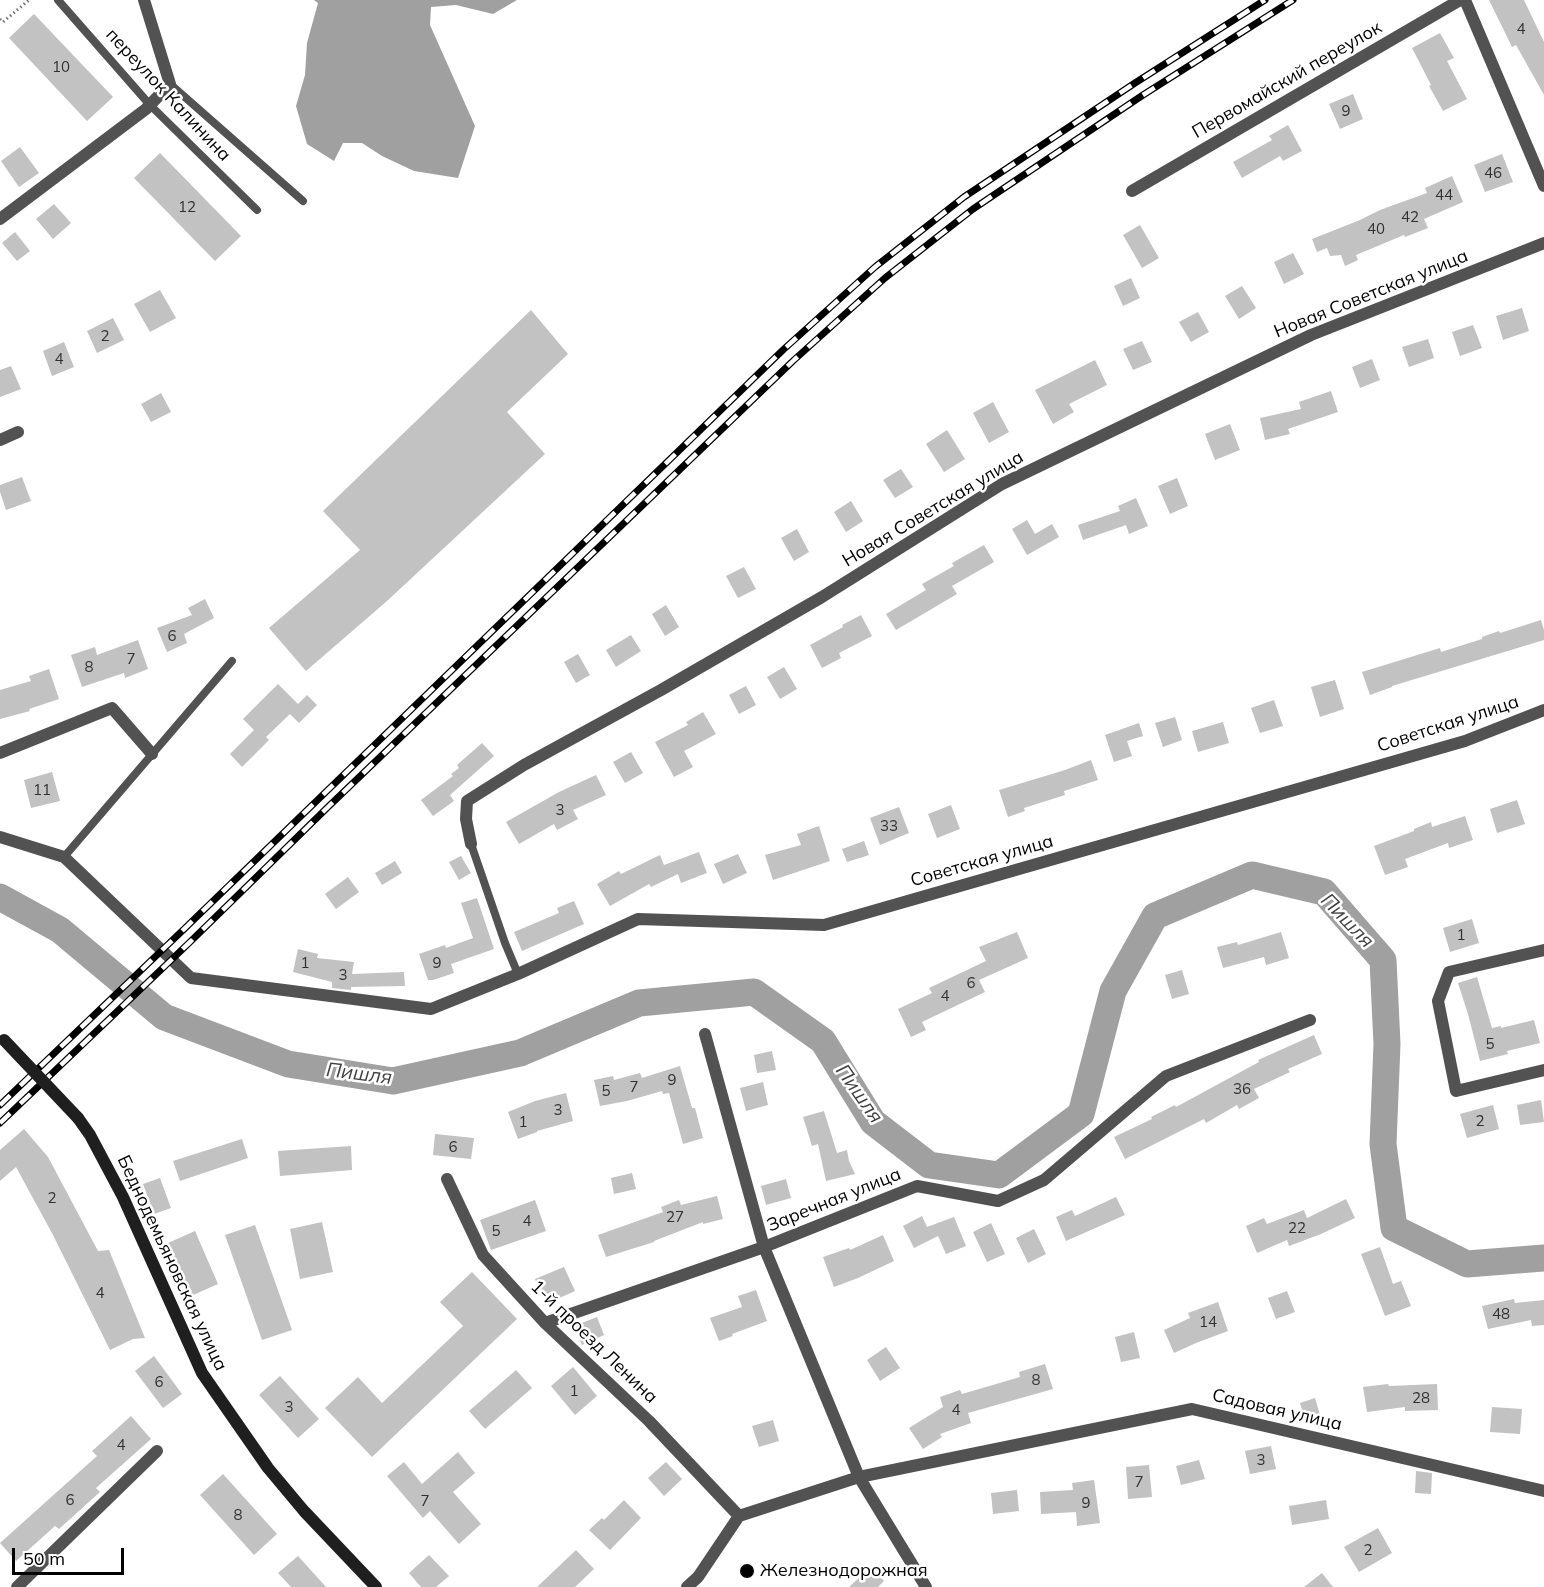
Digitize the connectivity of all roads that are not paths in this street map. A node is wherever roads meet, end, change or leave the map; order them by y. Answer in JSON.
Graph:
{"nodes":[{"id":1,"x":58,"y":0,"type":"edge"},
{"id":2,"x":144,"y":0,"type":"edge"},
{"id":3,"x":1460,"y":0,"type":"edge"},
{"id":4,"x":1465,"y":0,"type":"edge"},
{"id":5,"x":170,"y":84,"type":"junction"},
{"id":6,"x":150,"y":105,"type":"junction"},
{"id":7,"x":1544,"y":186,"type":"edge"},
{"id":8,"x":1132,"y":191,"type":"dead end"},
{"id":9,"x":303,"y":201,"type":"dead end"},
{"id":10,"x":257,"y":210,"type":"dead end"},
{"id":11,"x":0,"y":219,"type":"edge"},
{"id":12,"x":1544,"y":243,"type":"edge"},
{"id":13,"x":18,"y":432,"type":"dead end"},
{"id":14,"x":0,"y":440,"type":"edge"},
{"id":15,"x":232,"y":661,"type":"dead end"},
{"id":16,"x":1544,"y":710,"type":"edge"},
{"id":17,"x":0,"y":753,"type":"edge"},
{"id":18,"x":152,"y":754,"type":"junction"},
{"id":19,"x":0,"y":837,"type":"edge"},
{"id":20,"x":471,"y":844,"type":"joint"},
{"id":21,"x":63,"y":857,"type":"junction"},
{"id":22,"x":1544,"y":950,"type":"edge"},
{"id":23,"x":518,"y":974,"type":"junction"},
{"id":24,"x":1311,"y":1020,"type":"dead end"},
{"id":25,"x":705,"y":1034,"type":"dead end"},
{"id":26,"x":2,"y":1038,"type":"edge"},
{"id":27,"x":1544,"y":1070,"type":"edge"},
{"id":28,"x":447,"y":1179,"type":"dead end"},
{"id":29,"x":764,"y":1247,"type":"junction"},
{"id":30,"x":545,"y":1323,"type":"junction"},
{"id":31,"x":157,"y":1451,"type":"dead end"},
{"id":32,"x":859,"y":1477,"type":"junction"},
{"id":33,"x":1544,"y":1491,"type":"edge"},
{"id":34,"x":739,"y":1516,"type":"junction"},
{"id":35,"x":17,"y":1587,"type":"edge"},
{"id":36,"x":376,"y":1587,"type":"edge"},
{"id":37,"x":687,"y":1587,"type":"edge"},
{"id":38,"x":926,"y":1587,"type":"edge"}],
"edges":[{"from":1,"to":6,"type":"lane","name":"переулок Калинина"},
{"from":2,"to":5,"type":"street"},
{"from":3,"to":8,"type":"street","name":"Первомайский переулок"},
{"from":4,"to":7,"type":"street"},
{"from":5,"to":6,"type":"street"},
{"from":5,"to":9,"type":"lane","name":"переулок Калинина"},
{"from":6,"to":10,"type":"lane","name":"переулок Калинина"},
{"from":6,"to":11,"type":"street"},
{"from":12,"to":20,"type":"street","name":"Новая Советская улица"},
{"from":13,"to":14,"type":"street"},
{"from":15,"to":18,"type":"lane"},
{"from":16,"to":23,"type":"street","name":"Советская улица"},
{"from":17,"to":18,"type":"street"},
{"from":18,"to":21,"type":"lane"},
{"from":19,"to":21,"type":"street"},
{"from":20,"to":23,"type":"lane"},
{"from":21,"to":23,"type":"street","name":"Советская улица"},
{"from":22,"to":27,"type":"street"},
{"from":24,"to":29,"type":"street","name":"Заречная улица"},
{"from":25,"to":29,"type":"street"},
{"from":26,"to":36,"type":"main road","name":"Беднодемьяновская улица","bridge":true},
{"from":28,"to":30,"type":"street","name":"1-й проезд Ленина"},
{"from":29,"to":30,"type":"street","name":"Заречная улица"},
{"from":29,"to":32,"type":"street"},
{"from":30,"to":34,"type":"street","name":"1-й проезд Ленина"},
{"from":31,"to":35,"type":"street"},
{"from":32,"to":33,"type":"street","name":"Садовая улица"},
{"from":32,"to":34,"type":"street","name":"Садовая улица"},
{"from":32,"to":38,"type":"street"},
{"from":34,"to":37,"type":"street"}]}
